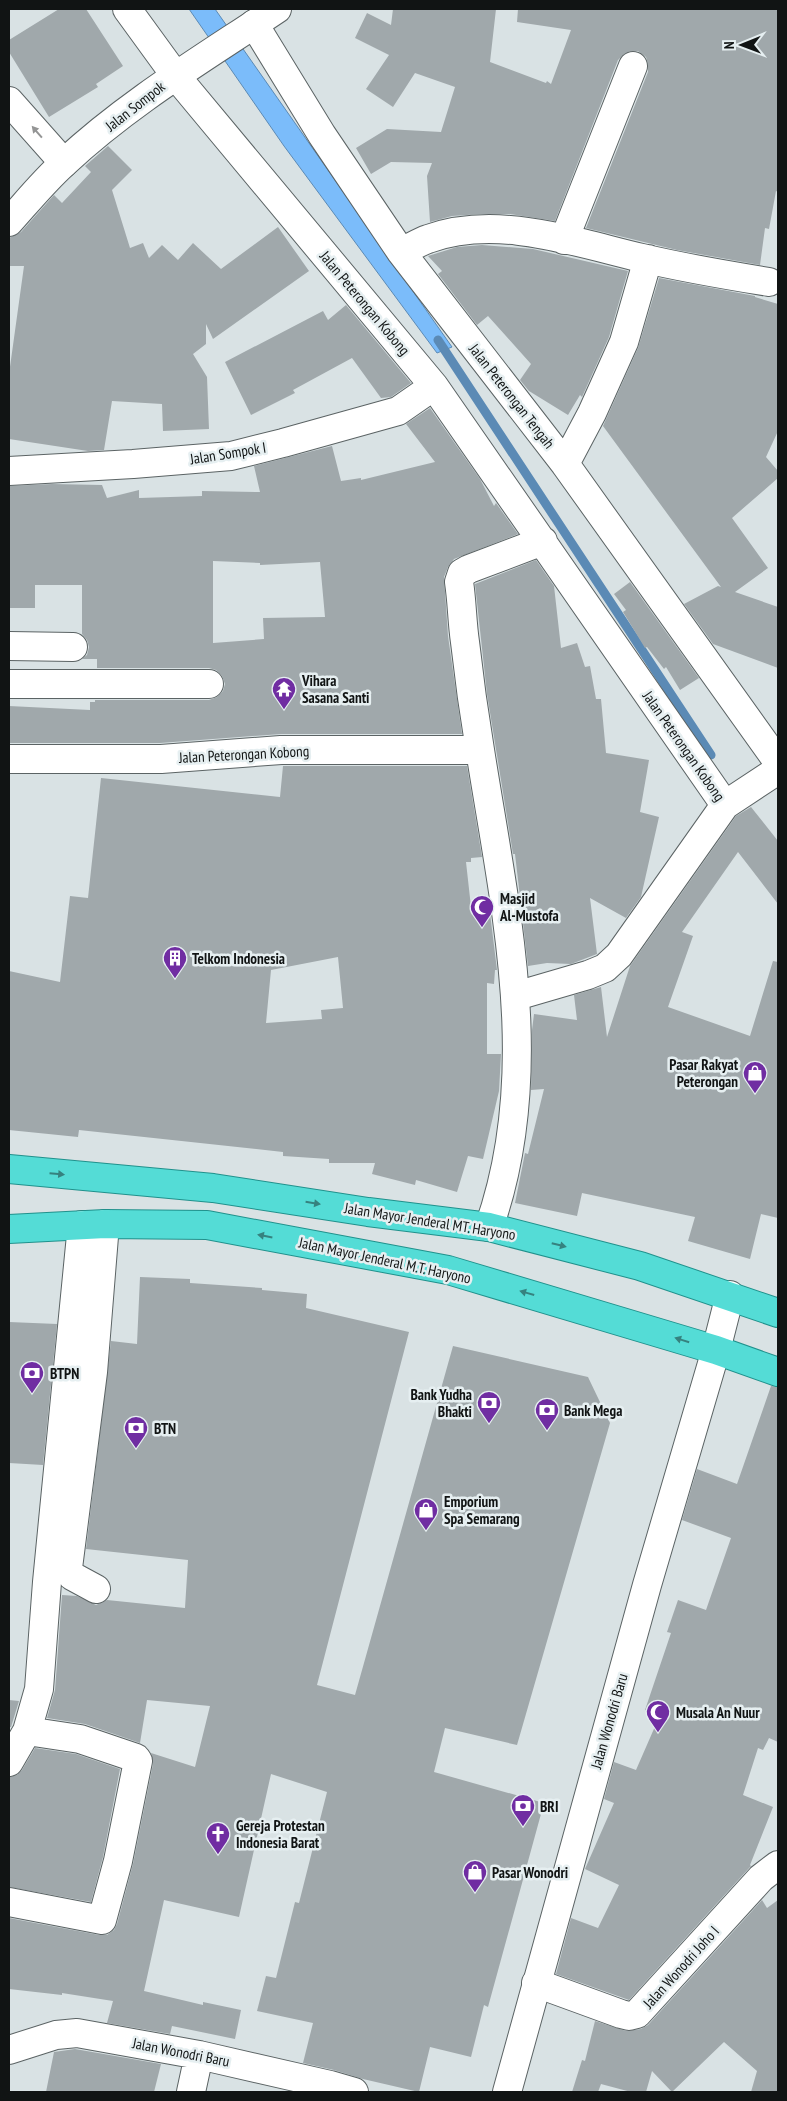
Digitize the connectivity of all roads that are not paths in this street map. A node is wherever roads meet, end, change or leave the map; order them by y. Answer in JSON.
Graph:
{"nodes":[{"id":1,"x":127,"y":9,"type":"edge"},
{"id":2,"x":276,"y":9,"type":"edge"},
{"id":3,"x":245,"y":22,"type":"edge"},
{"id":4,"x":633,"y":66,"type":"dead end"},
{"id":5,"x":180,"y":71,"type":"junction"},
{"id":6,"x":9,"y":101,"type":"edge"},
{"id":7,"x":64,"y":163,"type":"junction"},
{"id":8,"x":9,"y":222,"type":"edge"},
{"id":9,"x":564,"y":240,"type":"junction"},
{"id":10,"x":401,"y":252,"type":"junction"},
{"id":11,"x":648,"y":259,"type":"junction"},
{"id":12,"x":769,"y":282,"type":"dead end"},
{"id":13,"x":434,"y":386,"type":"junction"},
{"id":14,"x":565,"y":464,"type":"junction"},
{"id":15,"x":9,"y":471,"type":"edge"},
{"id":16,"x":543,"y":541,"type":"junction"},
{"id":17,"x":9,"y":646,"type":"edge"},
{"id":18,"x":73,"y":647,"type":"dead end"},
{"id":19,"x":9,"y":684,"type":"edge"},
{"id":20,"x":210,"y":684,"type":"dead end"},
{"id":21,"x":480,"y":750,"type":"junction"},
{"id":22,"x":9,"y":759,"type":"edge"},
{"id":23,"x":778,"y":762,"type":"edge"},
{"id":24,"x":778,"y":770,"type":"edge"},
{"id":25,"x":725,"y":805,"type":"junction"},
{"id":26,"x":516,"y":996,"type":"junction"},
{"id":27,"x":9,"y":1170,"type":"edge"},
{"id":28,"x":9,"y":1215,"type":"edge"},
{"id":29,"x":93,"y":1224,"type":"junction"},
{"id":30,"x":37,"y":1227,"type":"junction"},
{"id":31,"x":489,"y":1227,"type":"junction"},
{"id":32,"x":9,"y":1229,"type":"edge"},
{"id":33,"x":730,"y":1295,"type":"junction"},
{"id":34,"x":778,"y":1313,"type":"edge"},
{"id":35,"x":716,"y":1350,"type":"junction"},
{"id":36,"x":778,"y":1372,"type":"edge"},
{"id":37,"x":96,"y":1589,"type":"dead end"},
{"id":38,"x":27,"y":1731,"type":"junction"},
{"id":39,"x":9,"y":1762,"type":"edge"},
{"id":40,"x":778,"y":1865,"type":"edge"},
{"id":41,"x":9,"y":1902,"type":"edge"},
{"id":42,"x":536,"y":1983,"type":"junction"},
{"id":43,"x":9,"y":2050,"type":"edge"},
{"id":44,"x":199,"y":2055,"type":"junction"},
{"id":45,"x":338,"y":2090,"type":"edge"},
{"id":46,"x":191,"y":2092,"type":"edge"},
{"id":47,"x":507,"y":2092,"type":"edge"}],
"edges":[{"from":1,"to":5,"type":"street","name":"Jalan Peterongan Kobong"},
{"from":2,"to":3,"type":"street","name":"Jalan Sompok"},
{"from":3,"to":5,"type":"street","name":"Jalan Sompok"},
{"from":3,"to":10,"type":"street","name":"Jalan Peterongan Tengah"},
{"from":4,"to":9,"type":"street"},
{"from":5,"to":7,"type":"street","name":"Jalan Sompok"},
{"from":5,"to":13,"type":"street","name":"Jalan Peterongan Kobong"},
{"from":7,"to":6,"type":"street","one_way":true},
{"from":7,"to":8,"type":"street","name":"Jalan Sompok"},
{"from":9,"to":10,"type":"street"},
{"from":9,"to":11,"type":"street"},
{"from":10,"to":14,"type":"street","name":"Jalan Peterongan Tengah"},
{"from":11,"to":12,"type":"street"},
{"from":11,"to":14,"type":"street"},
{"from":13,"to":15,"type":"street","name":"Jalan Sompok I"},
{"from":13,"to":16,"type":"street","name":"Jalan Peterongan Kobong"},
{"from":14,"to":23,"type":"street","name":"Jalan Peterongan Tengah"},
{"from":16,"to":21,"type":"street"},
{"from":16,"to":25,"type":"street","name":"Jalan Peterongan Kobong"},
{"from":17,"to":18,"type":"street"},
{"from":19,"to":20,"type":"street"},
{"from":21,"to":22,"type":"street","name":"Jalan Peterongan Kobong"},
{"from":21,"to":26,"type":"street"},
{"from":24,"to":25,"type":"street"},
{"from":25,"to":26,"type":"street","name":"Jalan Peterongan Kobong"},
{"from":26,"to":31,"type":"street"},
{"from":27,"to":31,"type":"highway","name":"Jalan Mayor Jenderal MT. Haryono","one_way":true},
{"from":28,"to":30,"type":"highway"},
{"from":29,"to":30,"type":"highway","name":"Jalan Mayor Jenderal M.T. Haryono"},
{"from":35,"to":29,"type":"highway","name":"Jalan Mayor Jenderal M.T. Haryono","one_way":true},
{"from":29,"to":37,"type":"street"},
{"from":29,"to":38,"type":"street"},
{"from":30,"to":32,"type":"highway","name":"Jalan Mayor Jenderal M.T. Haryono"},
{"from":31,"to":33,"type":"highway","name":"Jalan Mayor Jenderal MT. Haryono","one_way":true},
{"from":33,"to":34,"type":"highway","name":"Jalan Mayor Jenderal MT. Haryono"},
{"from":33,"to":35,"type":"street"},
{"from":35,"to":36,"type":"highway","name":"Jalan Mayor Jenderal M.T. Haryono"},
{"from":35,"to":42,"type":"street","name":"Jalan Wonodri Baru"},
{"from":38,"to":39,"type":"street"},
{"from":38,"to":41,"type":"street"},
{"from":40,"to":42,"type":"street","name":"Jalan Wonodri Joho I"},
{"from":42,"to":47,"type":"street","name":"Jalan Wonodri Baru"},
{"from":43,"to":44,"type":"street","name":"Jalan Wonodri Baru"},
{"from":44,"to":45,"type":"street","name":"Jalan Wonodri Baru"},
{"from":44,"to":46,"type":"street"}]}
